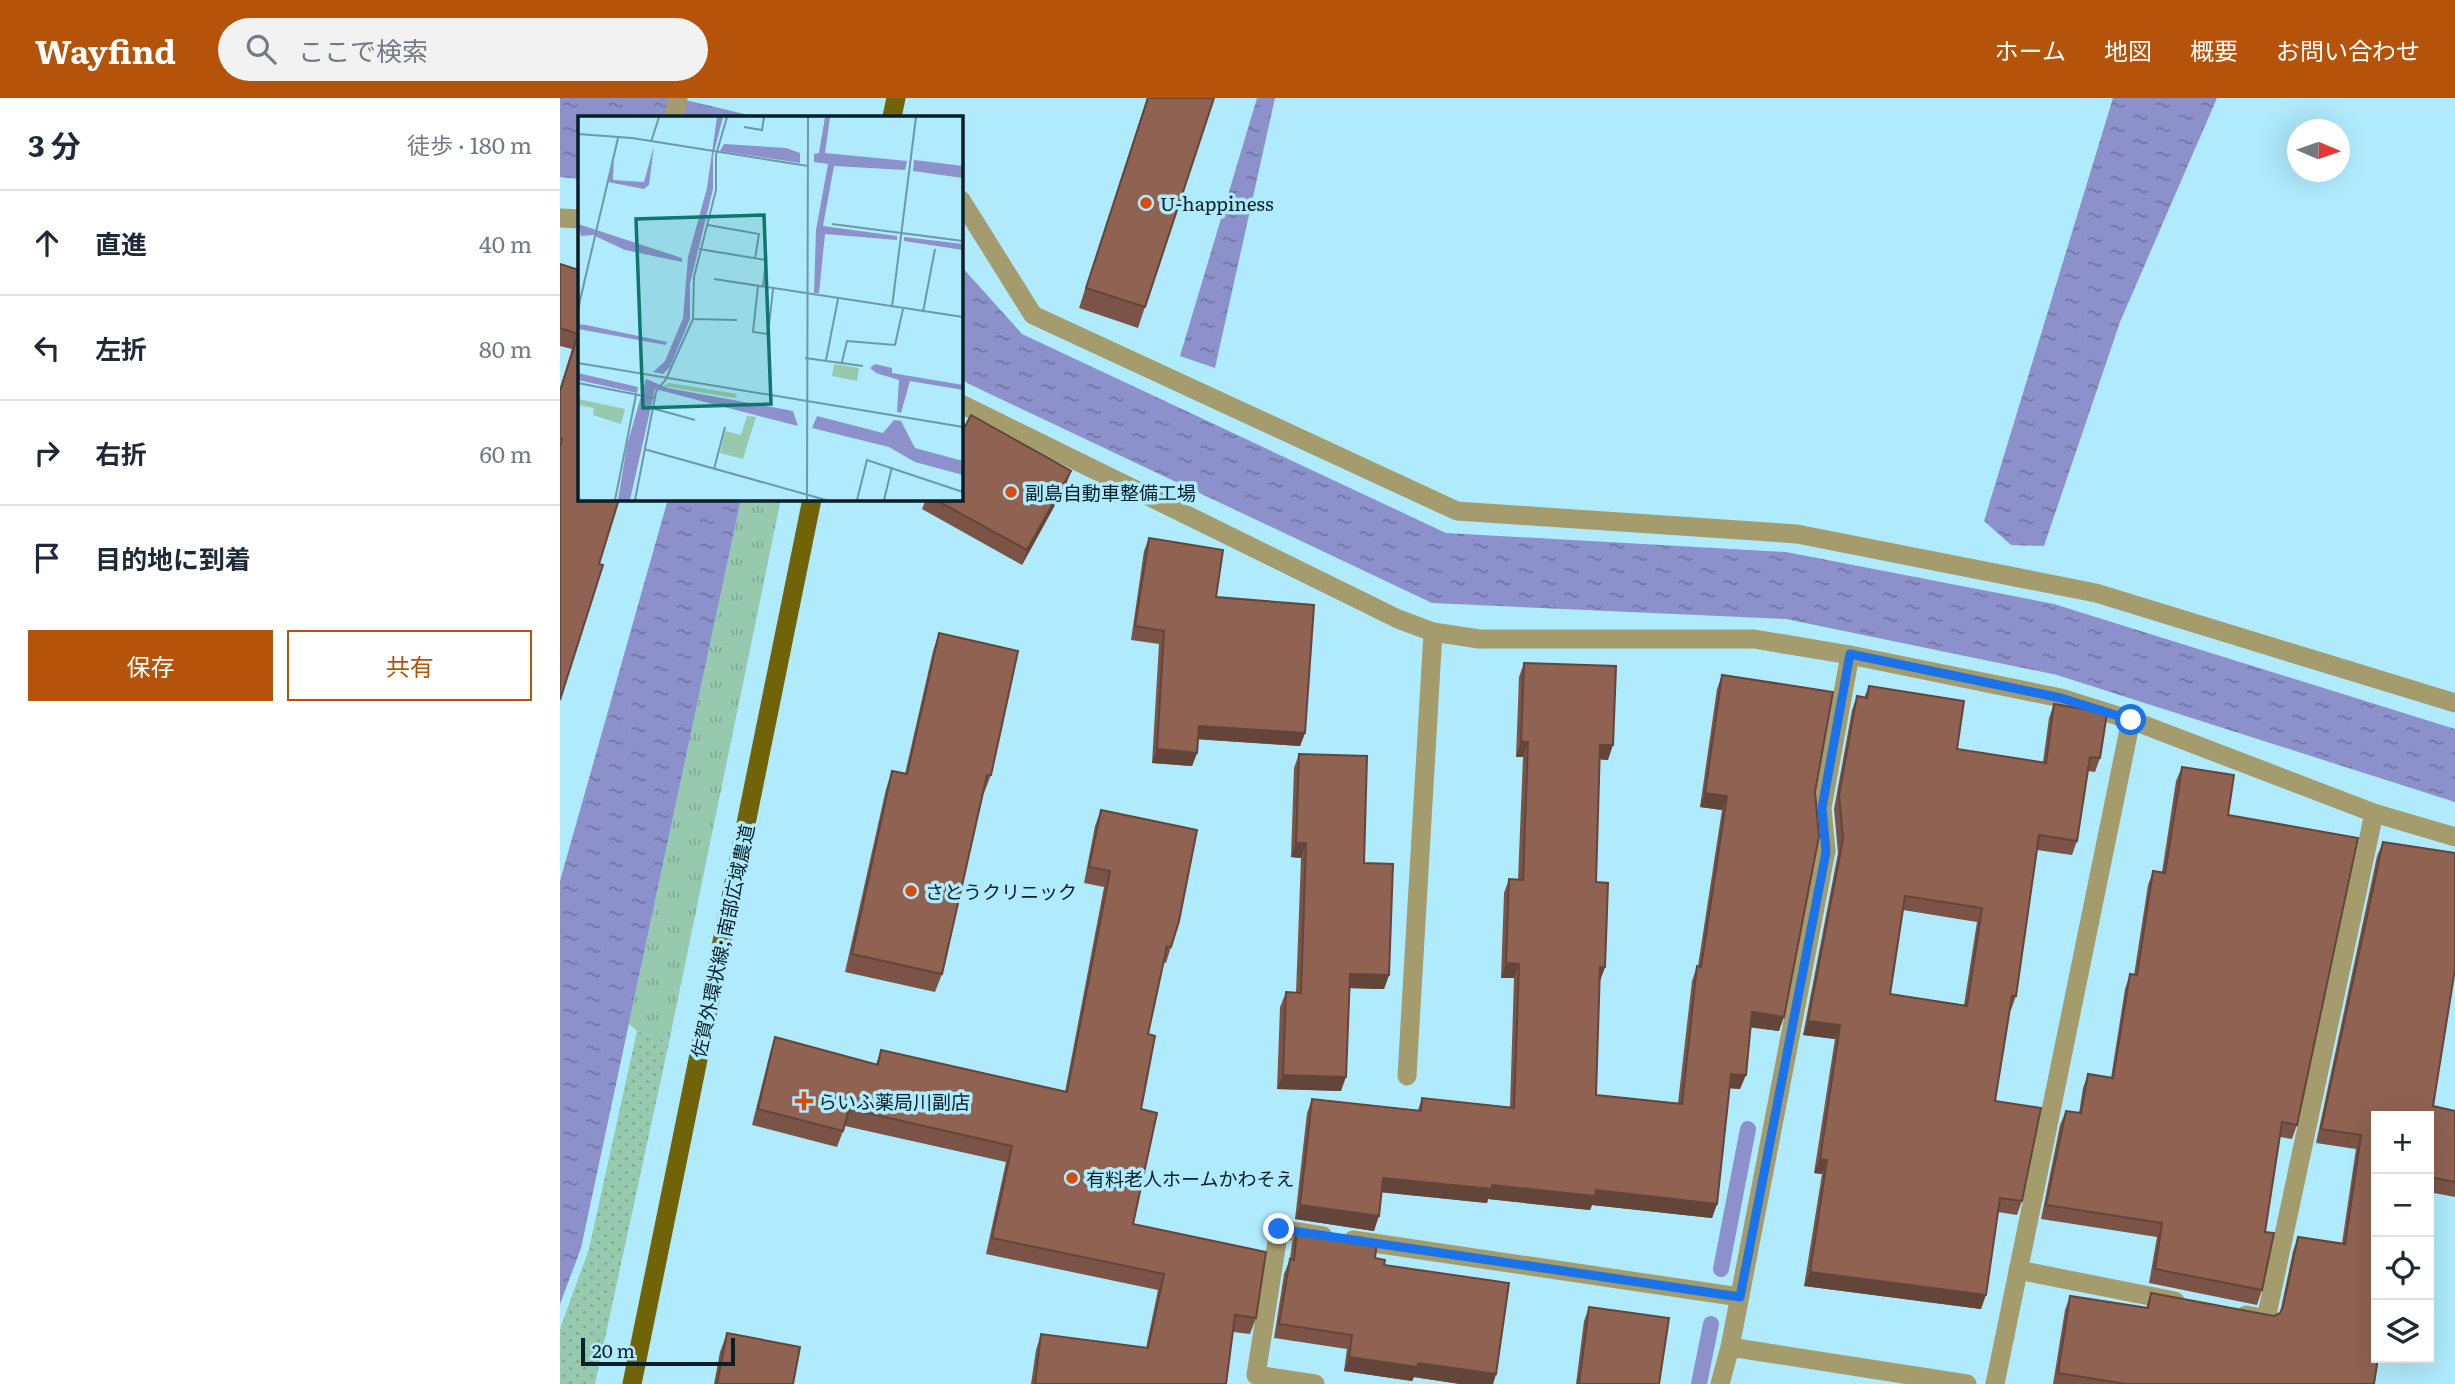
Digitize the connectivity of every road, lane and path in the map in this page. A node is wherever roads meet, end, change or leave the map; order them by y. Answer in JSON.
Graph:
{"nodes":[{"id":1,"x":678,"y":98,"type":"edge"},
{"id":2,"x":896,"y":98,"type":"edge"},
{"id":3,"x":674,"y":116,"type":"edge"},
{"id":4,"x":892,"y":116,"type":"edge"},
{"id":5,"x":962,"y":202,"type":"edge"},
{"id":6,"x":560,"y":218,"type":"edge"},
{"id":7,"x":578,"y":219,"type":"edge"},
{"id":8,"x":962,"y":404,"type":"edge"},
{"id":9,"x":813,"y":500,"type":"edge"},
{"id":10,"x":1433,"y":632,"type":"junction"},
{"id":11,"x":1850,"y":654,"type":"junction"},
{"id":12,"x":2455,"y":703,"type":"edge"},
{"id":13,"x":2131,"y":720,"type":"junction"},
{"id":14,"x":2374,"y":813,"type":"junction"},
{"id":15,"x":2455,"y":837,"type":"edge"},
{"id":16,"x":1407,"y":1076,"type":"dead end"},
{"id":17,"x":2018,"y":1270,"type":"junction"},
{"id":18,"x":1740,"y":1297,"type":"junction"},
{"id":19,"x":2188,"y":1304,"type":"edge"},
{"id":20,"x":2227,"y":1312,"type":"edge"},
{"id":21,"x":1730,"y":1347,"type":"junction"},
{"id":22,"x":632,"y":1384,"type":"edge"},
{"id":23,"x":1315,"y":1384,"type":"edge"},
{"id":24,"x":1720,"y":1384,"type":"edge"},
{"id":25,"x":1967,"y":1384,"type":"edge"},
{"id":26,"x":1995,"y":1384,"type":"edge"}],
"edges":[{"from":1,"to":3,"type":"street"},
{"from":2,"to":4,"type":"main road"},
{"from":5,"to":12,"type":"street"},
{"from":6,"to":7,"type":"street"},
{"from":8,"to":10,"type":"street"},
{"from":9,"to":22,"type":"main road","name":"佐賀外環状線; 南部広域農道"},
{"from":10,"to":11,"type":"street"},
{"from":10,"to":16,"type":"street"},
{"from":11,"to":13,"type":"street"},
{"from":11,"to":18,"type":"street"},
{"from":13,"to":14,"type":"street"},
{"from":13,"to":17,"type":"street"},
{"from":14,"to":15,"type":"street"},
{"from":14,"to":20,"type":"street"},
{"from":17,"to":19,"type":"street"},
{"from":17,"to":26,"type":"street"},
{"from":18,"to":21,"type":"street"},
{"from":18,"to":23,"type":"street"},
{"from":21,"to":24,"type":"street"},
{"from":21,"to":25,"type":"street"}]}
